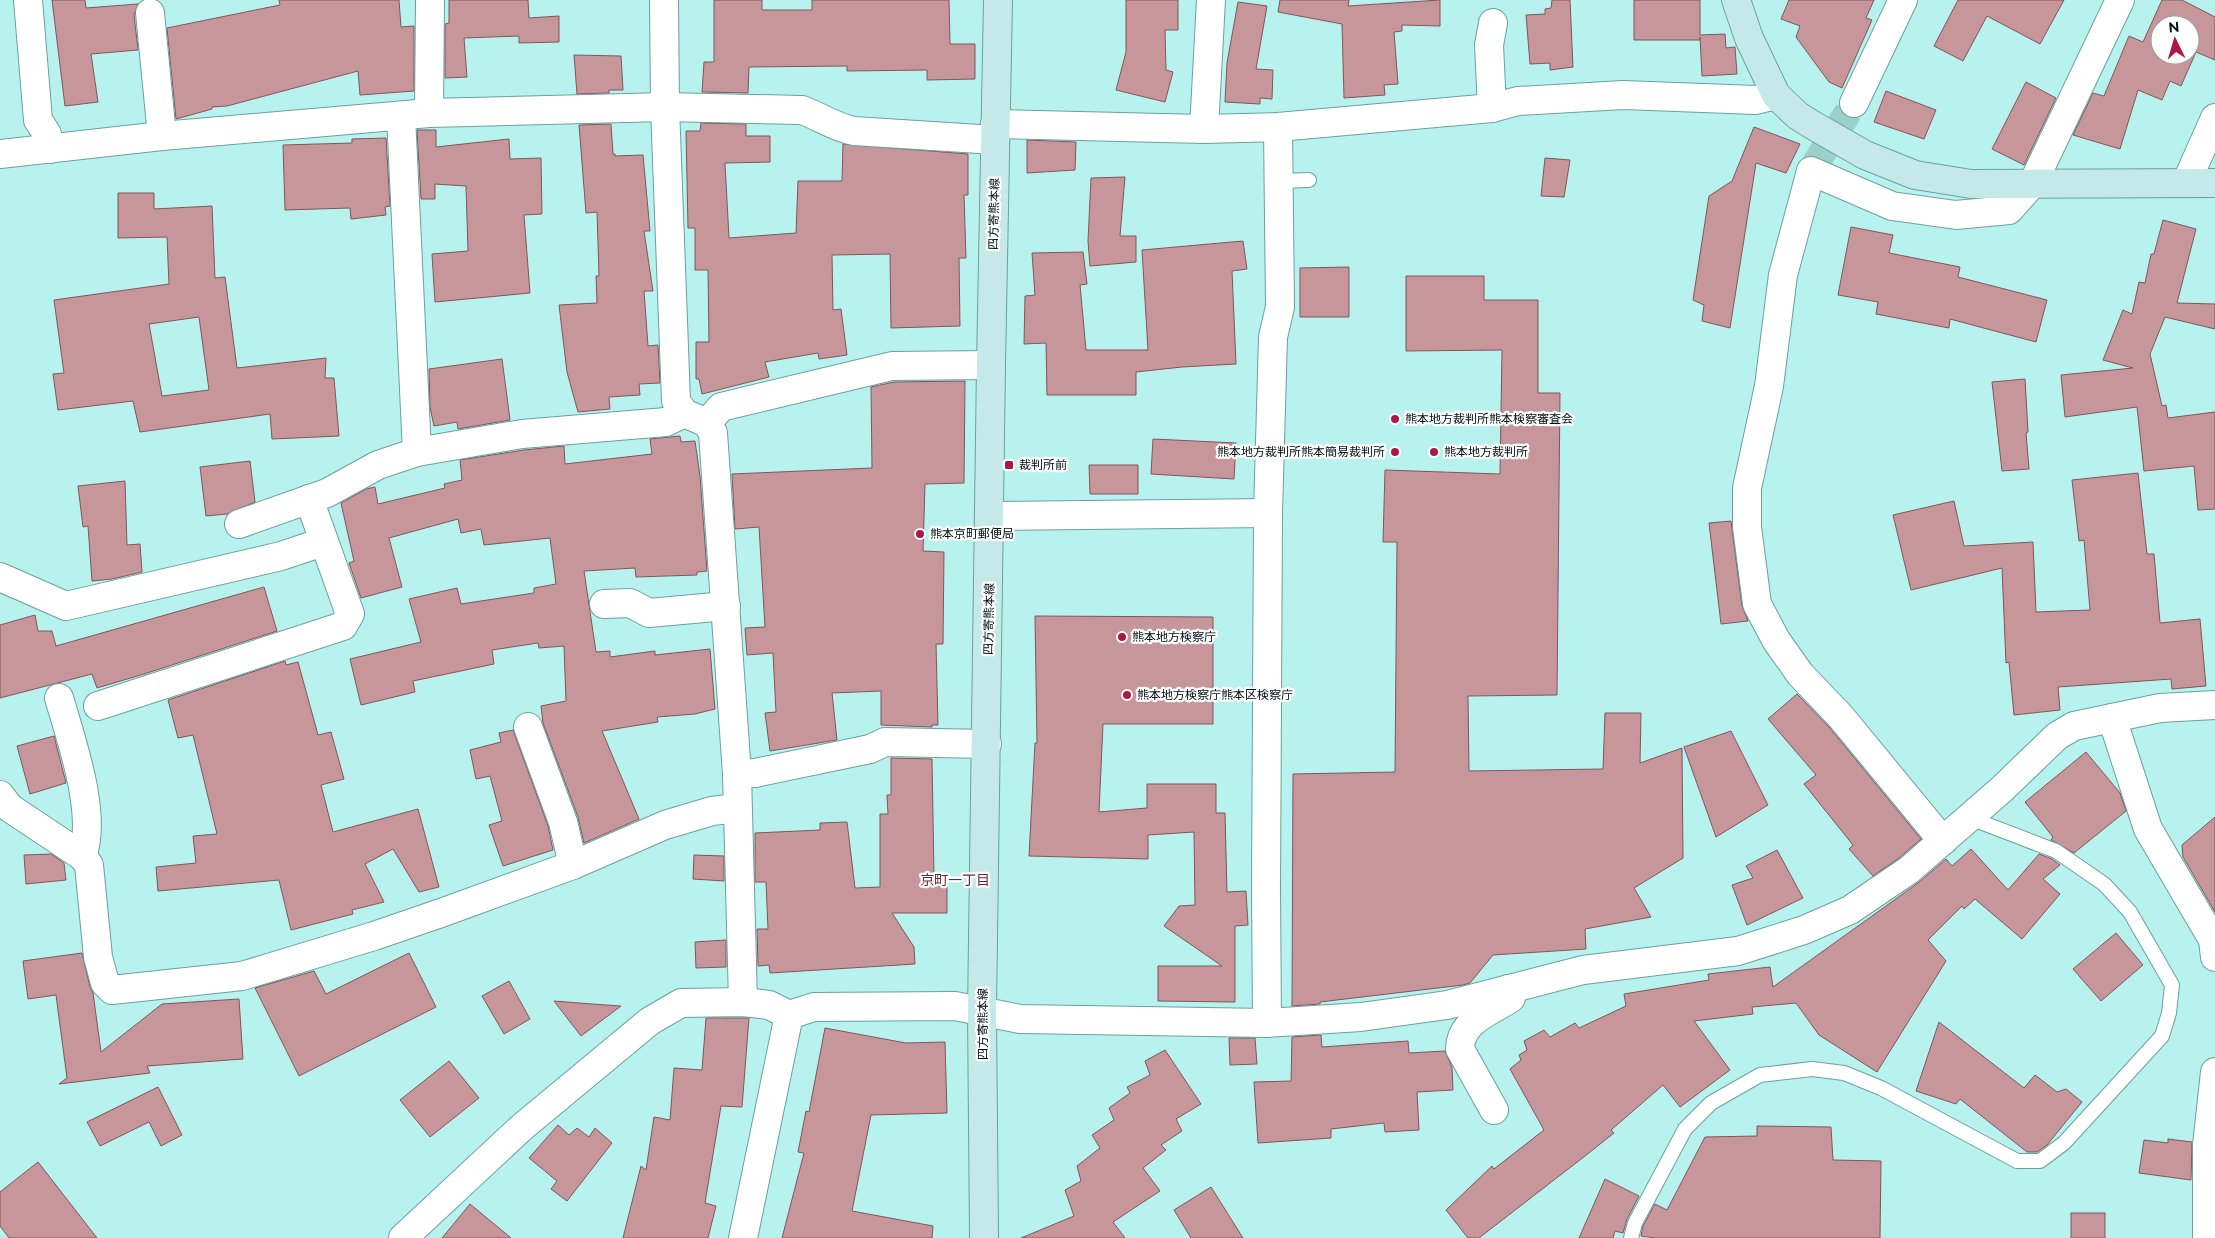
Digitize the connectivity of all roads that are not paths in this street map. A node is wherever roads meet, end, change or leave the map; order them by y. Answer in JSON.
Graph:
{"nodes":[{"id":1,"x":28,"y":0,"type":"edge"},
{"id":2,"x":430,"y":0,"type":"edge"},
{"id":3,"x":664,"y":0,"type":"edge"},
{"id":4,"x":998,"y":0,"type":"edge"},
{"id":5,"x":1212,"y":0,"type":"edge"},
{"id":6,"x":1736,"y":0,"type":"edge"},
{"id":7,"x":1903,"y":0,"type":"edge"},
{"id":8,"x":2120,"y":0,"type":"edge"},
{"id":9,"x":150,"y":12,"type":"dead end"},
{"id":10,"x":1493,"y":23,"type":"dead end"},
{"id":11,"x":1776,"y":95,"type":"junction"},
{"id":12,"x":1854,"y":103,"type":"tunnel mouth"},
{"id":13,"x":665,"y":107,"type":"junction"},
{"id":14,"x":1492,"y":108,"type":"junction"},
{"id":15,"x":429,"y":113,"type":"junction"},
{"id":16,"x":401,"y":116,"type":"junction"},
{"id":17,"x":2215,"y":118,"type":"edge"},
{"id":18,"x":1278,"y":127,"type":"junction"},
{"id":19,"x":1204,"y":129,"type":"junction"},
{"id":20,"x":995,"y":132,"type":"junction"},
{"id":21,"x":162,"y":136,"type":"junction"},
{"id":22,"x":50,"y":149,"type":"junction"},
{"id":23,"x":0,"y":154,"type":"edge"},
{"id":24,"x":1310,"y":180,"type":"dead end"},
{"id":25,"x":1280,"y":181,"type":"junction"},
{"id":26,"x":2033,"y":182,"type":"junction"},
{"id":27,"x":2186,"y":183,"type":"junction"},
{"id":28,"x":2215,"y":183,"type":"edge"},
{"id":29,"x":991,"y":365,"type":"junction"},
{"id":30,"x":695,"y":418,"type":"junction"},
{"id":31,"x":417,"y":452,"type":"junction"},
{"id":32,"x":309,"y":499,"type":"junction"},
{"id":33,"x":1268,"y":512,"type":"junction"},
{"id":34,"x":990,"y":516,"type":"junction"},
{"id":35,"x":239,"y":524,"type":"dead end"},
{"id":36,"x":323,"y":542,"type":"junction"},
{"id":37,"x":0,"y":577,"type":"edge"},
{"id":38,"x":604,"y":604,"type":"dead end"},
{"id":39,"x":726,"y":606,"type":"junction"},
{"id":40,"x":59,"y":698,"type":"dead end"},
{"id":41,"x":2215,"y":705,"type":"edge"},
{"id":42,"x":98,"y":706,"type":"dead end"},
{"id":43,"x":2112,"y":718,"type":"junction"},
{"id":44,"x":528,"y":727,"type":"dead end"},
{"id":45,"x":987,"y":744,"type":"junction"},
{"id":46,"x":738,"y":774,"type":"junction"},
{"id":47,"x":0,"y":796,"type":"edge"},
{"id":48,"x":737,"y":808,"type":"junction"},
{"id":49,"x":1970,"y":818,"type":"junction"},
{"id":50,"x":1943,"y":841,"type":"junction"},
{"id":51,"x":82,"y":856,"type":"junction"},
{"id":52,"x":573,"y":866,"type":"junction"},
{"id":53,"x":2215,"y":958,"type":"edge"},
{"id":54,"x":1508,"y":988,"type":"junction"},
{"id":55,"x":742,"y":1002,"type":"junction"},
{"id":56,"x":982,"y":1012,"type":"junction"},
{"id":57,"x":789,"y":1015,"type":"junction"},
{"id":58,"x":1267,"y":1023,"type":"junction"},
{"id":59,"x":2215,"y":1072,"type":"edge"},
{"id":60,"x":1494,"y":1110,"type":"dead end"},
{"id":61,"x":403,"y":1238,"type":"edge"},
{"id":62,"x":743,"y":1238,"type":"edge"},
{"id":63,"x":984,"y":1238,"type":"edge"},
{"id":64,"x":1631,"y":1238,"type":"edge"},
{"id":65,"x":2208,"y":1238,"type":"edge"}],
"edges":[{"from":1,"to":22,"type":"street"},
{"from":2,"to":15,"type":"street"},
{"from":3,"to":13,"type":"street"},
{"from":4,"to":20,"type":"main road","name":"四方寄熊本線"},
{"from":5,"to":19,"type":"street"},
{"from":6,"to":11,"type":"main road"},
{"from":7,"to":12,"type":"street"},
{"from":8,"to":26,"type":"street"},
{"from":9,"to":21,"type":"street"},
{"from":10,"to":14,"type":"street"},
{"from":11,"to":14,"type":"street"},
{"from":11,"to":26,"type":"main road"},
{"from":13,"to":15,"type":"street"},
{"from":13,"to":20,"type":"street"},
{"from":13,"to":30,"type":"street"},
{"from":14,"to":18,"type":"street"},
{"from":15,"to":16,"type":"street"},
{"from":16,"to":21,"type":"street"},
{"from":16,"to":31,"type":"street"},
{"from":17,"to":27,"type":"street"},
{"from":18,"to":19,"type":"street"},
{"from":18,"to":25,"type":"street"},
{"from":19,"to":20,"type":"street"},
{"from":20,"to":29,"type":"main road","name":"四方寄熊本線"},
{"from":21,"to":22,"type":"street"},
{"from":22,"to":23,"type":"street"},
{"from":24,"to":25,"type":"lane"},
{"from":25,"to":33,"type":"street"},
{"from":26,"to":27,"type":"main road"},
{"from":26,"to":50,"type":"street"},
{"from":27,"to":28,"type":"main road"},
{"from":29,"to":30,"type":"street"},
{"from":29,"to":34,"type":"main road","name":"四方寄熊本線"},
{"from":30,"to":31,"type":"street"},
{"from":30,"to":39,"type":"street"},
{"from":31,"to":32,"type":"street"},
{"from":32,"to":35,"type":"street"},
{"from":32,"to":36,"type":"street"},
{"from":33,"to":34,"type":"street"},
{"from":33,"to":58,"type":"street"},
{"from":34,"to":45,"type":"main road","name":"四方寄熊本線"},
{"from":36,"to":37,"type":"street"},
{"from":36,"to":42,"type":"street"},
{"from":38,"to":39,"type":"street"},
{"from":39,"to":46,"type":"street"},
{"from":40,"to":51,"type":"street"},
{"from":41,"to":43,"type":"street"},
{"from":43,"to":49,"type":"street"},
{"from":43,"to":53,"type":"street"},
{"from":44,"to":52,"type":"street"},
{"from":45,"to":46,"type":"street"},
{"from":45,"to":56,"type":"main road","name":"四方寄熊本線"},
{"from":46,"to":48,"type":"street"},
{"from":47,"to":51,"type":"street"},
{"from":48,"to":52,"type":"street"},
{"from":48,"to":55,"type":"street"},
{"from":49,"to":50,"type":"street"},
{"from":49,"to":64,"type":"lane"},
{"from":50,"to":54,"type":"street"},
{"from":51,"to":52,"type":"street"},
{"from":54,"to":58,"type":"street"},
{"from":54,"to":60,"type":"street"},
{"from":55,"to":57,"type":"street"},
{"from":55,"to":61,"type":"street"},
{"from":56,"to":57,"type":"street"},
{"from":56,"to":58,"type":"street"},
{"from":56,"to":63,"type":"main road","name":"四方寄熊本線"},
{"from":57,"to":62,"type":"street"},
{"from":59,"to":65,"type":"street"}]}
